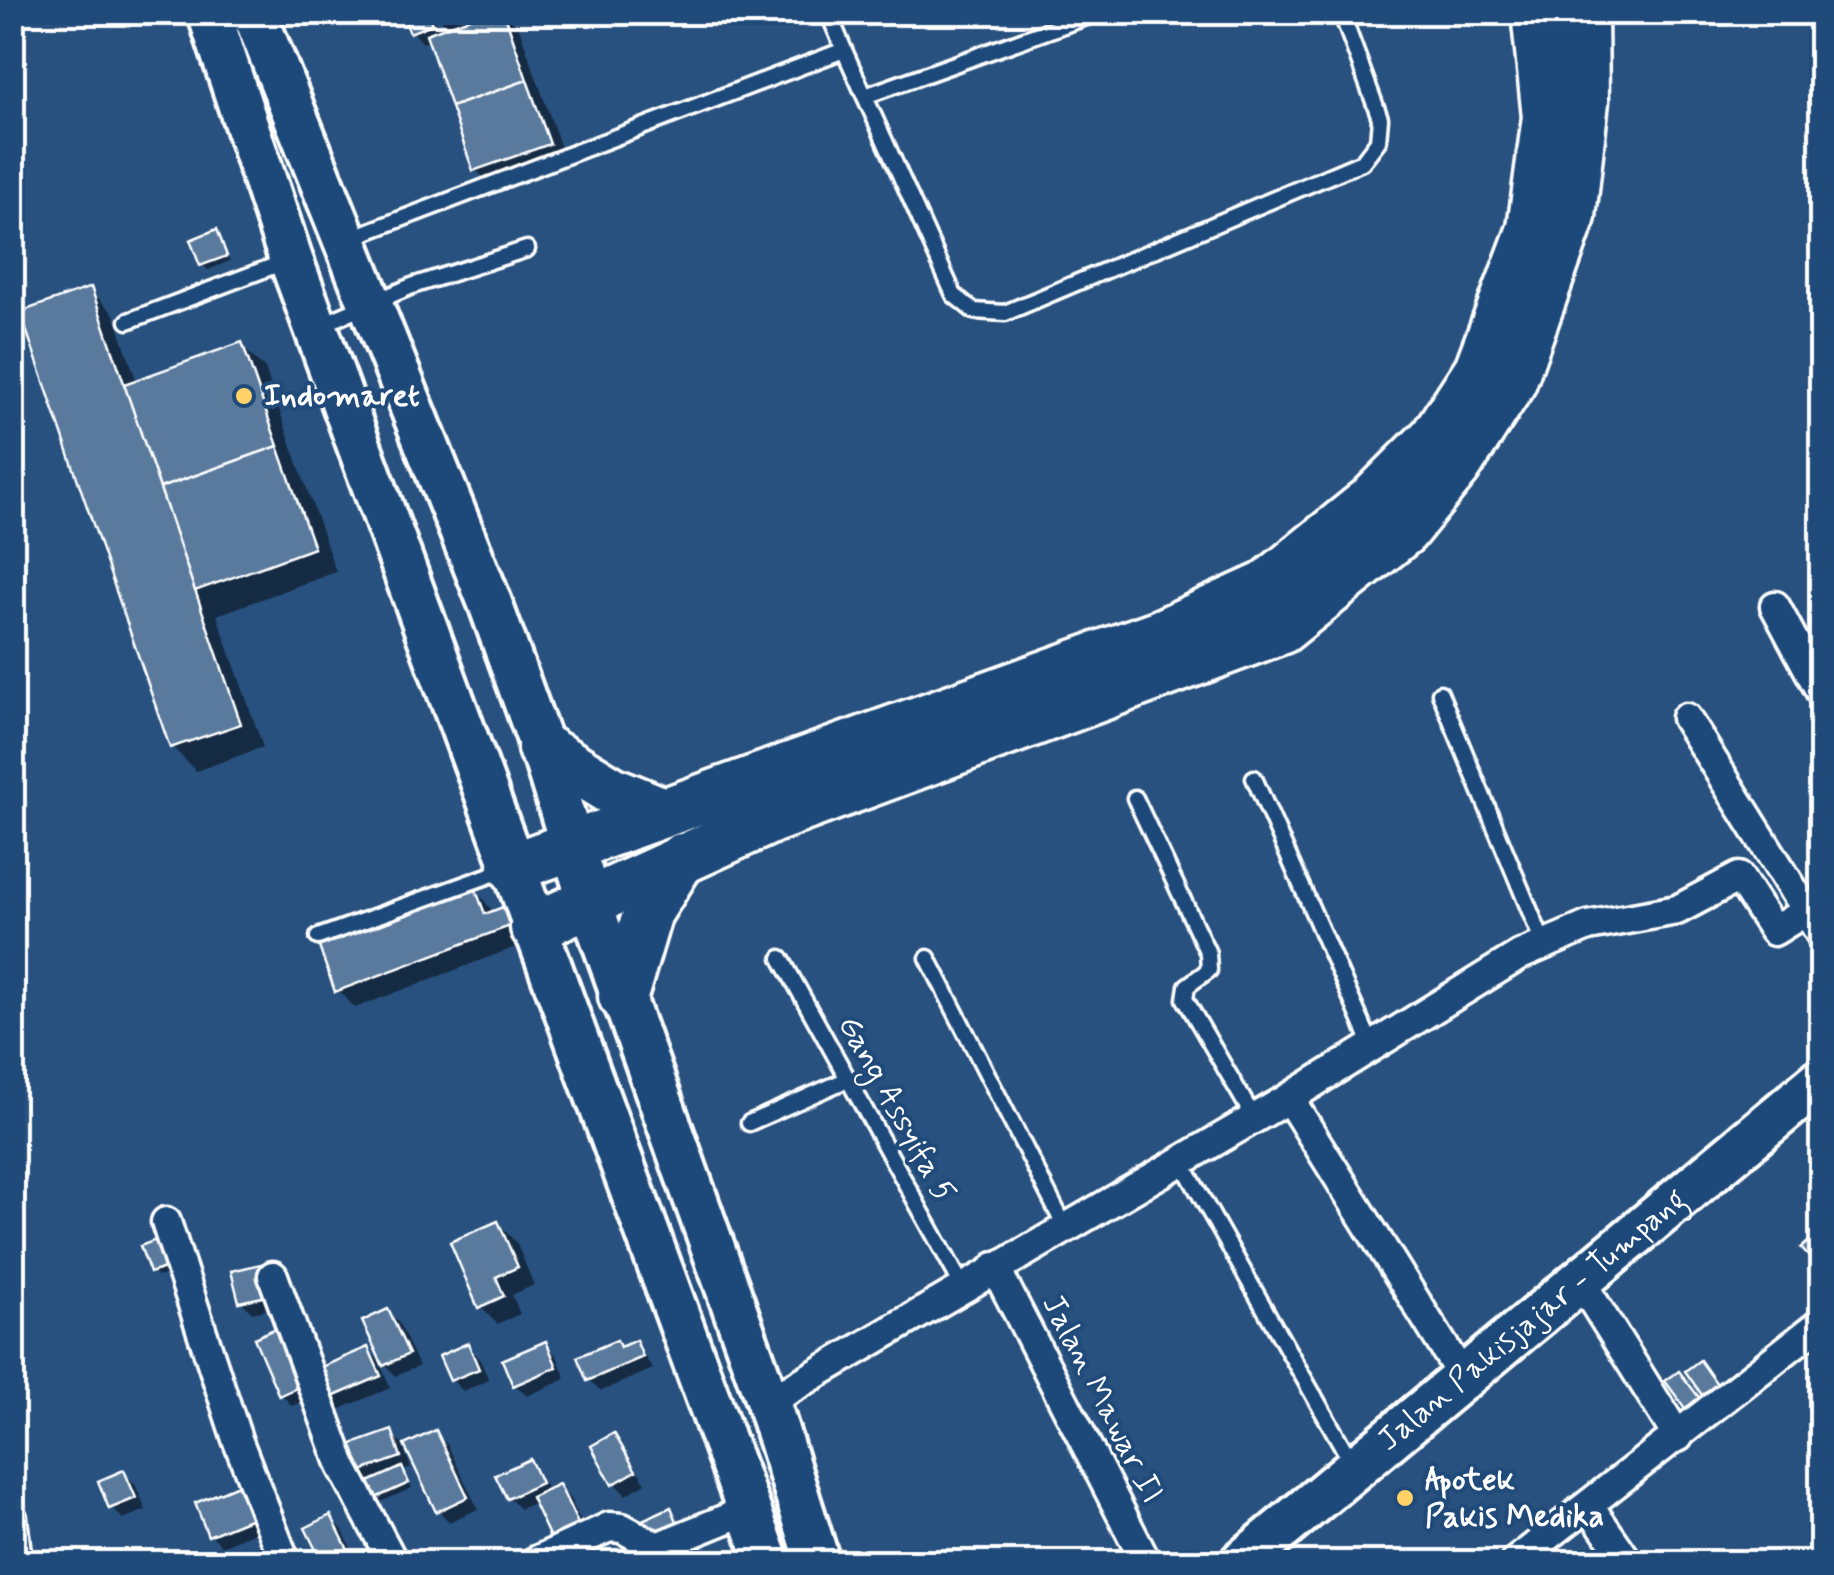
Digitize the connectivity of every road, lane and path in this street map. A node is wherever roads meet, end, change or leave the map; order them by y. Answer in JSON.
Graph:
{"nodes":[{"id":1,"x":209,"y":12,"type":"edge"},
{"id":2,"x":828,"y":12,"type":"edge"},
{"id":3,"x":1100,"y":12,"type":"edge"},
{"id":4,"x":1341,"y":12,"type":"edge"},
{"id":5,"x":1536,"y":12,"type":"edge"},
{"id":6,"x":1583,"y":12,"type":"edge"},
{"id":7,"x":261,"y":15,"type":"edge"},
{"id":8,"x":844,"y":50,"type":"junction"},
{"id":9,"x":865,"y":96,"type":"junction"},
{"id":10,"x":344,"y":241,"type":"junction"},
{"id":11,"x":528,"y":250,"type":"dead end"},
{"id":12,"x":291,"y":260,"type":"junction"},
{"id":13,"x":368,"y":306,"type":"junction"},
{"id":14,"x":128,"y":320,"type":"dead end"},
{"id":15,"x":315,"y":327,"type":"junction"},
{"id":16,"x":1775,"y":606,"type":"dead end"},
{"id":17,"x":1440,"y":693,"type":"dead end"},
{"id":18,"x":1822,"y":694,"type":"edge"},
{"id":19,"x":1686,"y":718,"type":"dead end"},
{"id":20,"x":542,"y":748,"type":"junction"},
{"id":21,"x":1254,"y":778,"type":"dead end"},
{"id":22,"x":1135,"y":798,"type":"dead end"},
{"id":23,"x":663,"y":812,"type":"junction"},
{"id":24,"x":572,"y":845,"type":"junction"},
{"id":25,"x":682,"y":858,"type":"junction"},
{"id":26,"x":512,"y":867,"type":"junction"},
{"id":27,"x":590,"y":903,"type":"junction"},
{"id":28,"x":1806,"y":910,"type":"junction"},
{"id":29,"x":535,"y":926,"type":"junction"},
{"id":30,"x":1822,"y":936,"type":"edge"},
{"id":31,"x":318,"y":937,"type":"dead end"},
{"id":32,"x":1544,"y":945,"type":"junction"},
{"id":33,"x":781,"y":958,"type":"dead end"},
{"id":34,"x":928,"y":958,"type":"dead end"},
{"id":35,"x":622,"y":996,"type":"junction"},
{"id":36,"x":1372,"y":1046,"type":"junction"},
{"id":37,"x":1822,"y":1078,"type":"edge"},
{"id":38,"x":848,"y":1079,"type":"junction"},
{"id":39,"x":1289,"y":1098,"type":"junction"},
{"id":40,"x":1254,"y":1118,"type":"junction"},
{"id":41,"x":750,"y":1123,"type":"dead end"},
{"id":42,"x":1181,"y":1161,"type":"junction"},
{"id":43,"x":166,"y":1222,"type":"dead end"},
{"id":44,"x":1066,"y":1227,"type":"junction"},
{"id":45,"x":995,"y":1267,"type":"junction"},
{"id":46,"x":273,"y":1276,"type":"dead end"},
{"id":47,"x":1581,"y":1282,"type":"junction"},
{"id":48,"x":963,"y":1287,"type":"junction"},
{"id":49,"x":1822,"y":1322,"type":"edge"},
{"id":50,"x":1464,"y":1379,"type":"junction"},
{"id":51,"x":768,"y":1402,"type":"junction"},
{"id":52,"x":1678,"y":1437,"type":"junction"},
{"id":53,"x":1355,"y":1469,"type":"junction"},
{"id":54,"x":1589,"y":1506,"type":"junction"},
{"id":55,"x":748,"y":1510,"type":"junction"},
{"id":56,"x":12,"y":1518,"type":"edge"},
{"id":57,"x":17,"y":1562,"type":"edge"},
{"id":58,"x":285,"y":1562,"type":"edge"},
{"id":59,"x":392,"y":1562,"type":"edge"},
{"id":60,"x":534,"y":1562,"type":"edge"},
{"id":61,"x":768,"y":1562,"type":"edge"},
{"id":62,"x":818,"y":1562,"type":"edge"},
{"id":63,"x":1146,"y":1562,"type":"edge"},
{"id":64,"x":1242,"y":1562,"type":"edge"},
{"id":65,"x":1515,"y":1562,"type":"edge"},
{"id":66,"x":1628,"y":1562,"type":"edge"}],
"edges":[{"from":1,"to":12,"type":"main road"},
{"from":2,"to":8,"type":"lane"},
{"from":3,"to":9,"type":"lane"},
{"from":4,"to":9,"type":"lane"},
{"from":5,"to":23,"type":"highway"},
{"from":6,"to":25,"type":"highway"},
{"from":7,"to":10,"type":"main road"},
{"from":8,"to":9,"type":"lane"},
{"from":8,"to":10,"type":"lane"},
{"from":10,"to":13,"type":"main road"},
{"from":11,"to":13,"type":"lane"},
{"from":12,"to":14,"type":"lane"},
{"from":12,"to":15,"type":"main road"},
{"from":13,"to":15,"type":"lane"},
{"from":13,"to":20,"type":"main road"},
{"from":15,"to":26,"type":"main road"},
{"from":16,"to":18,"type":"street"},
{"from":17,"to":32,"type":"lane"},
{"from":19,"to":28,"type":"street"},
{"from":20,"to":23,"type":"highway"},
{"from":20,"to":24,"type":"main road"},
{"from":21,"to":36,"type":"lane"},
{"from":22,"to":40,"type":"lane"},
{"from":23,"to":24,"type":"highway"},
{"from":24,"to":26,"type":"highway"},
{"from":24,"to":27,"type":"main road"},
{"from":25,"to":27,"type":"highway"},
{"from":25,"to":35,"type":"highway"},
{"from":26,"to":29,"type":"main road"},
{"from":26,"to":31,"type":"lane"},
{"from":27,"to":29,"type":"highway"},
{"from":27,"to":35,"type":"main road"},
{"from":28,"to":30,"type":"street"},
{"from":28,"to":32,"type":"street"},
{"from":29,"to":55,"type":"main road"},
{"from":32,"to":36,"type":"street"},
{"from":33,"to":38,"type":"lane","name":"Gang Assyifa 5"},
{"from":34,"to":44,"type":"lane"},
{"from":35,"to":51,"type":"main road"},
{"from":36,"to":39,"type":"street"},
{"from":37,"to":47,"type":"main road","name":"Jalan Pakisjajar - Tumpang"},
{"from":38,"to":41,"type":"lane"},
{"from":38,"to":48,"type":"lane","name":"Gang Assyifa 5"},
{"from":39,"to":40,"type":"street"},
{"from":39,"to":50,"type":"street"},
{"from":40,"to":42,"type":"street"},
{"from":42,"to":44,"type":"street"},
{"from":42,"to":53,"type":"lane"},
{"from":43,"to":58,"type":"street"},
{"from":44,"to":45,"type":"street"},
{"from":45,"to":48,"type":"street"},
{"from":45,"to":63,"type":"street","name":"Jalan Mawar II"},
{"from":46,"to":59,"type":"street"},
{"from":47,"to":50,"type":"main road","name":"Jalan Pakisjajar - Tumpang"},
{"from":47,"to":52,"type":"street"},
{"from":48,"to":51,"type":"street"},
{"from":49,"to":52,"type":"street"},
{"from":50,"to":53,"type":"main road","name":"Jalan Pakisjajar - Tumpang"},
{"from":51,"to":62,"type":"main road"},
{"from":52,"to":54,"type":"street"},
{"from":53,"to":64,"type":"main road","name":"Jalan Pakisjajar - Tumpang"},
{"from":54,"to":65,"type":"street"},
{"from":54,"to":66,"type":"street"},
{"from":55,"to":60,"type":"street"},
{"from":55,"to":61,"type":"main road"},
{"from":56,"to":57,"type":"street"}]}
